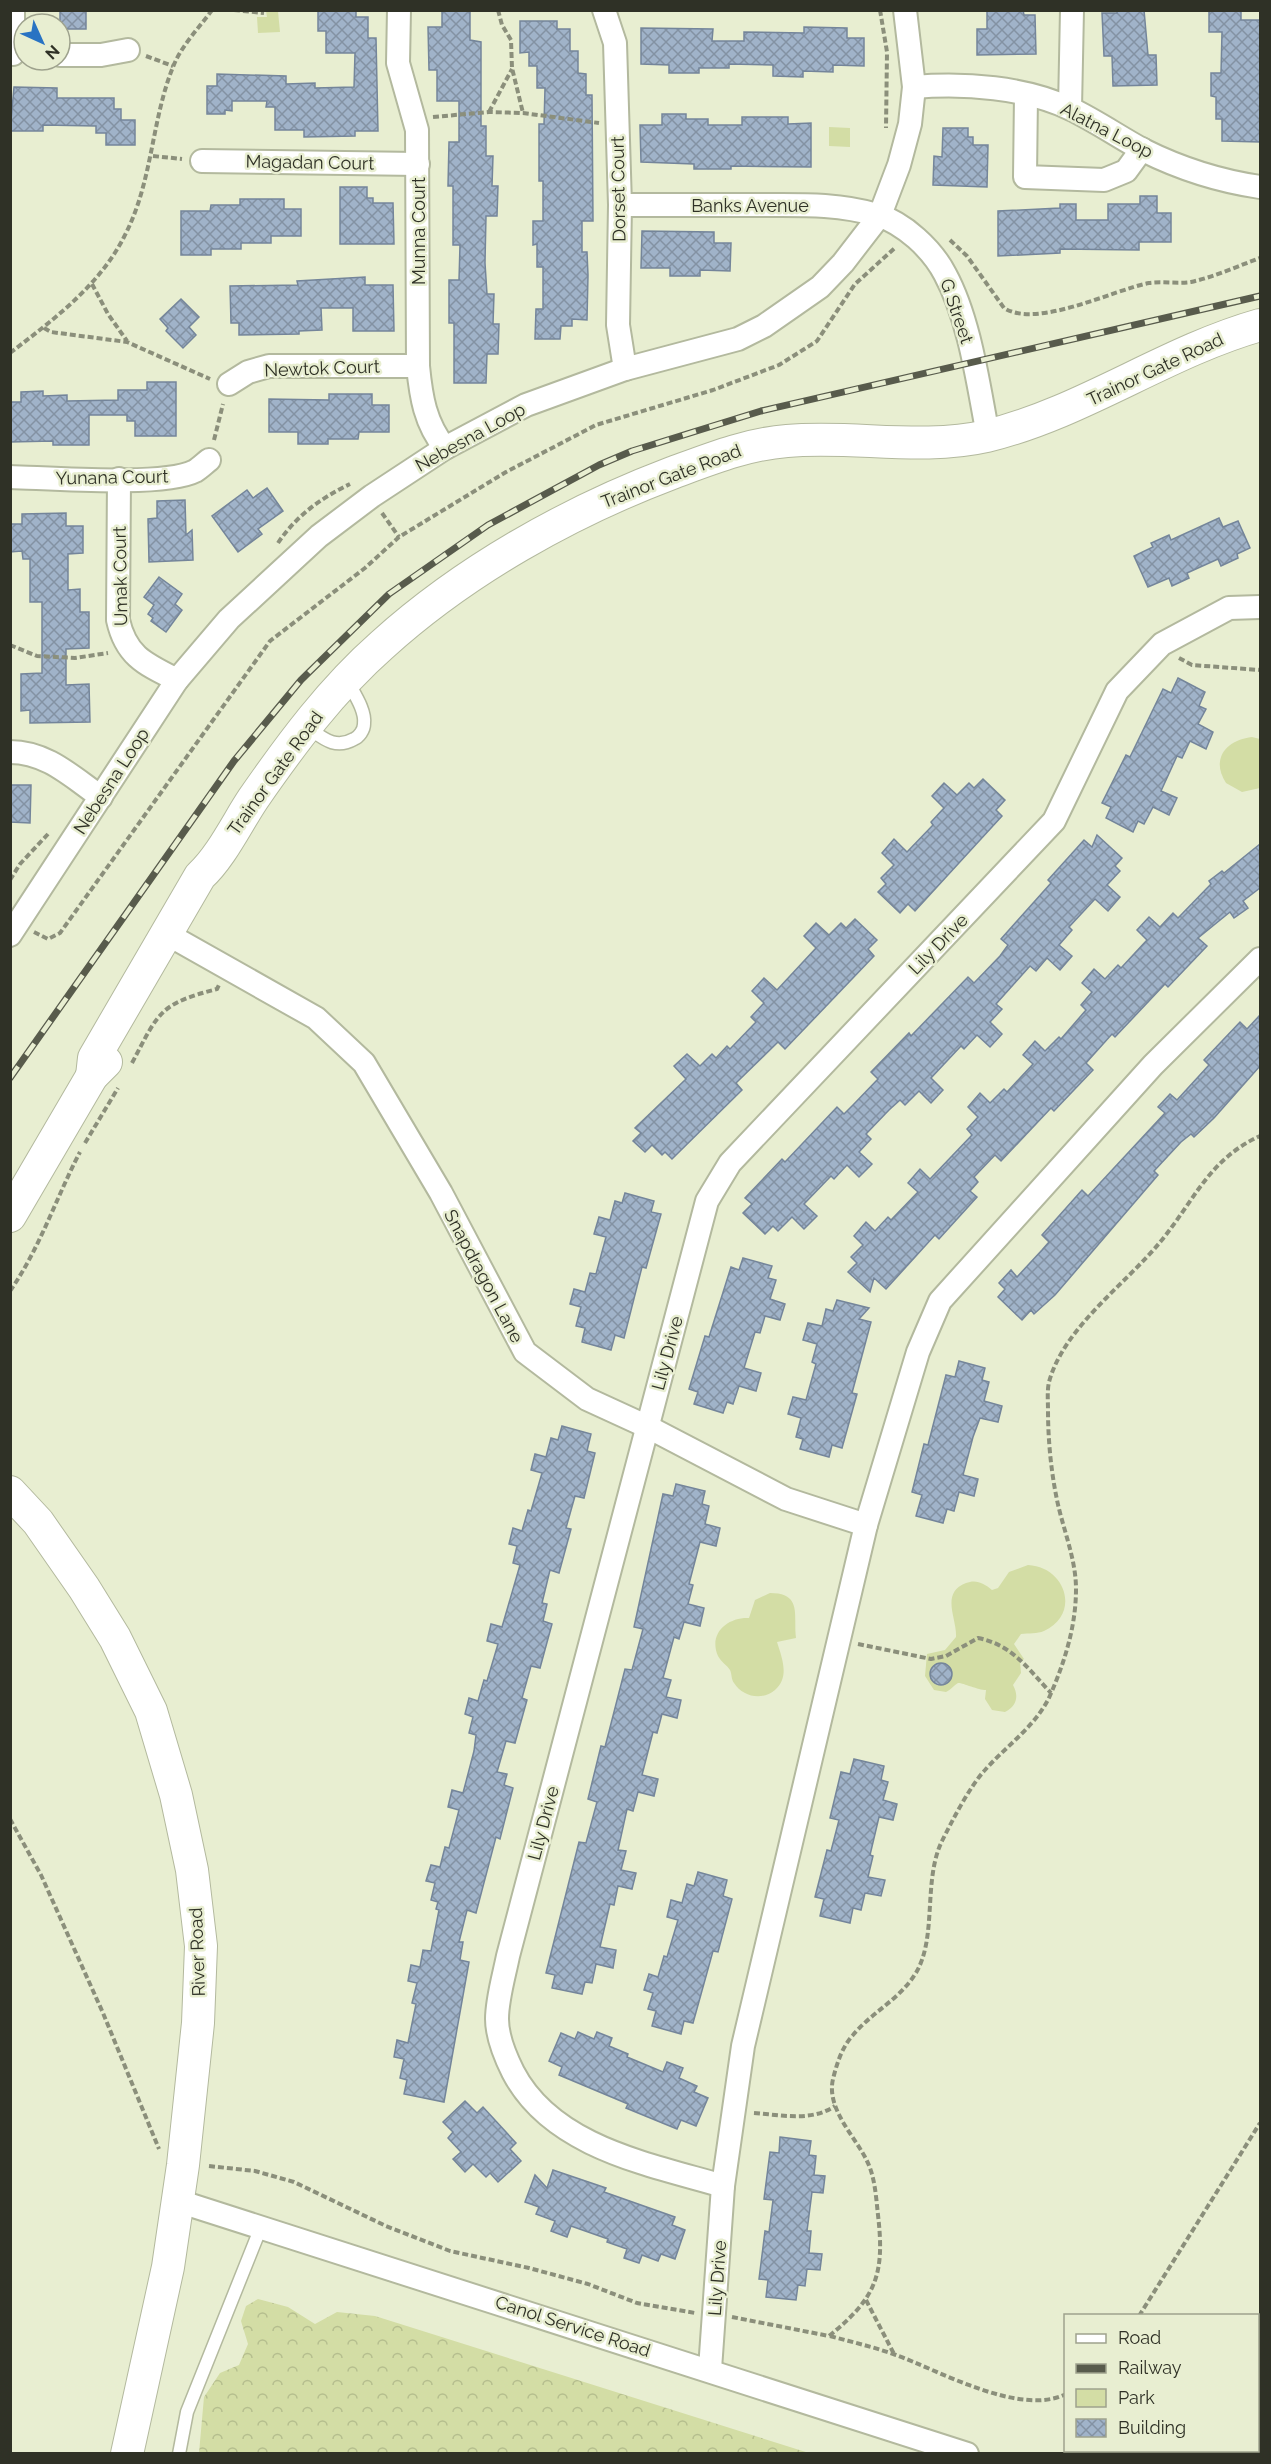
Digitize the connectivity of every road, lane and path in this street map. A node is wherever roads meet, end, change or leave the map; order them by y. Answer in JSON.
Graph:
{"nodes":[{"id":1,"x":212,"y":10,"type":"edge"},
{"id":2,"x":234,"y":10,"type":"edge"},
{"id":3,"x":399,"y":10,"type":"edge"},
{"id":4,"x":498,"y":10,"type":"edge"},
{"id":5,"x":604,"y":10,"type":"edge"},
{"id":6,"x":880,"y":10,"type":"edge"},
{"id":7,"x":905,"y":10,"type":"edge"},
{"id":8,"x":1072,"y":10,"type":"edge"},
{"id":9,"x":264,"y":13,"type":"dead end"},
{"id":10,"x":128,"y":50,"type":"joint"},
{"id":11,"x":72,"y":55,"type":"edge"},
{"id":12,"x":173,"y":66,"type":"junction"},
{"id":13,"x":512,"y":68,"type":"junction"},
{"id":14,"x":914,"y":87,"type":"junction"},
{"id":15,"x":1026,"y":95,"type":"junction"},
{"id":16,"x":1070,"y":108,"type":"junction"},
{"id":17,"x":489,"y":112,"type":"junction"},
{"id":18,"x":523,"y":113,"type":"junction"},
{"id":19,"x":413,"y":119,"type":"junction"},
{"id":20,"x":617,"y":124,"type":"junction"},
{"id":21,"x":886,"y":131,"type":"dead end"},
{"id":22,"x":1142,"y":150,"type":"junction"},
{"id":23,"x":153,"y":156,"type":"junction"},
{"id":24,"x":202,"y":161,"type":"joint"},
{"id":25,"x":418,"y":164,"type":"junction"},
{"id":26,"x":1260,"y":187,"type":"edge"},
{"id":27,"x":620,"y":205,"type":"junction"},
{"id":28,"x":880,"y":215,"type":"junction"},
{"id":29,"x":942,"y":233,"type":"dead end"},
{"id":30,"x":1260,"y":258,"type":"edge"},
{"id":31,"x":92,"y":284,"type":"junction"},
{"id":32,"x":1260,"y":325,"type":"edge"},
{"id":33,"x":44,"y":328,"type":"junction"},
{"id":34,"x":127,"y":342,"type":"junction"},
{"id":35,"x":10,"y":353,"type":"edge"},
{"id":36,"x":418,"y":366,"type":"junction"},
{"id":37,"x":625,"y":369,"type":"junction"},
{"id":38,"x":229,"y":384,"type":"junction"},
{"id":39,"x":988,"y":435,"type":"junction"},
{"id":40,"x":445,"y":448,"type":"junction"},
{"id":41,"x":209,"y":460,"type":"joint"},
{"id":42,"x":10,"y":477,"type":"edge"},
{"id":43,"x":119,"y":479,"type":"junction"},
{"id":44,"x":382,"y":512,"type":"dead end"},
{"id":45,"x":399,"y":537,"type":"dead end"},
{"id":46,"x":1260,"y":607,"type":"edge"},
{"id":47,"x":1162,"y":644,"type":"junction"},
{"id":48,"x":10,"y":645,"type":"edge"},
{"id":49,"x":126,"y":646,"type":"junction"},
{"id":50,"x":1260,"y":670,"type":"edge"},
{"id":51,"x":177,"y":680,"type":"junction"},
{"id":52,"x":347,"y":680,"type":"junction"},
{"id":53,"x":306,"y":726,"type":"junction"},
{"id":54,"x":10,"y":752,"type":"edge"},
{"id":55,"x":101,"y":797,"type":"junction"},
{"id":56,"x":52,"y":830,"type":"dead end"},
{"id":57,"x":210,"y":867,"type":"junction"},
{"id":58,"x":10,"y":879,"type":"edge"},
{"id":59,"x":10,"y":935,"type":"edge"},
{"id":60,"x":176,"y":939,"type":"junction"},
{"id":61,"x":1260,"y":959,"type":"edge"},
{"id":62,"x":229,"y":968,"type":"junction"},
{"id":63,"x":126,"y":1073,"type":"dead end"},
{"id":64,"x":106,"y":1079,"type":"junction"},
{"id":65,"x":1260,"y":1137,"type":"edge"},
{"id":66,"x":10,"y":1216,"type":"edge"},
{"id":67,"x":10,"y":1291,"type":"edge"},
{"id":68,"x":648,"y":1427,"type":"junction"},
{"id":69,"x":10,"y":1492,"type":"edge"},
{"id":70,"x":866,"y":1525,"type":"junction"},
{"id":71,"x":839,"y":1640,"type":"junction"},
{"id":72,"x":1052,"y":1693,"type":"junction"},
{"id":73,"x":10,"y":1819,"type":"edge"},
{"id":74,"x":835,"y":2106,"type":"junction"},
{"id":75,"x":733,"y":2113,"type":"junction"},
{"id":76,"x":1260,"y":2123,"type":"edge"},
{"id":77,"x":183,"y":2165,"type":"junction"},
{"id":78,"x":723,"y":2186,"type":"junction"},
{"id":79,"x":178,"y":2201,"type":"junction"},
{"id":80,"x":261,"y":2227,"type":"junction"},
{"id":81,"x":866,"y":2300,"type":"junction"},
{"id":82,"x":1140,"y":2314,"type":"edge"},
{"id":83,"x":714,"y":2315,"type":"junction"},
{"id":84,"x":829,"y":2336,"type":"junction"},
{"id":85,"x":895,"y":2355,"type":"junction"},
{"id":86,"x":710,"y":2369,"type":"junction"},
{"id":87,"x":1064,"y":2394,"type":"edge"},
{"id":88,"x":127,"y":2454,"type":"edge"},
{"id":89,"x":179,"y":2454,"type":"edge"},
{"id":90,"x":967,"y":2454,"type":"edge"}],
"edges":[{"from":1,"to":12,"type":"path"},
{"from":2,"to":9,"type":"path"},
{"from":3,"to":19,"type":"street","name":"Munna Court"},
{"from":4,"to":13,"type":"path"},
{"from":5,"to":20,"type":"street","name":"Dorset Court"},
{"from":6,"to":21,"type":"path"},
{"from":7,"to":14,"type":"street","name":"Nebesna Loop"},
{"from":8,"to":16,"type":"street"},
{"from":10,"to":11,"type":"street"},
{"from":10,"to":12,"type":"path"},
{"from":12,"to":23,"type":"path"},
{"from":13,"to":17,"type":"path"},
{"from":13,"to":18,"type":"path"},
{"from":14,"to":15,"type":"street","name":"Alatna Loop"},
{"from":14,"to":28,"type":"street","name":"Nebesna Loop"},
{"from":15,"to":16,"type":"street","name":"Alatna Loop"},
{"from":15,"to":22,"type":"street"},
{"from":16,"to":22,"type":"street","name":"Alatna Loop"},
{"from":17,"to":18,"type":"path"},
{"from":17,"to":19,"type":"path"},
{"from":18,"to":20,"type":"path"},
{"from":19,"to":25,"type":"street","name":"Munna Court"},
{"from":20,"to":27,"type":"street","name":"Dorset Court"},
{"from":22,"to":26,"type":"street","name":"Alatna Loop"},
{"from":23,"to":24,"type":"path"},
{"from":23,"to":31,"type":"path"},
{"from":24,"to":25,"type":"street","name":"Magadan Court"},
{"from":25,"to":36,"type":"street","name":"Munna Court"},
{"from":27,"to":28,"type":"street","name":"Banks Avenue"},
{"from":27,"to":37,"type":"street","name":"Dorset Court"},
{"from":28,"to":37,"type":"street","name":"Nebesna Loop"},
{"from":28,"to":39,"type":"street","name":"G Street"},
{"from":29,"to":30,"type":"path"},
{"from":31,"to":33,"type":"path"},
{"from":31,"to":34,"type":"path"},
{"from":32,"to":39,"type":"main road","name":"Trainor Gate Road"},
{"from":33,"to":34,"type":"path"},
{"from":33,"to":35,"type":"path"},
{"from":34,"to":38,"type":"path"},
{"from":36,"to":38,"type":"street","name":"Newtok Court"},
{"from":36,"to":40,"type":"street","name":"Munna Court"},
{"from":37,"to":40,"type":"street","name":"Nebesna Loop"},
{"from":38,"to":41,"type":"path"},
{"from":39,"to":52,"type":"main road","name":"Trainor Gate Road"},
{"from":40,"to":51,"type":"street","name":"Nebesna Loop"},
{"from":41,"to":43,"type":"street","name":"Yunana Court"},
{"from":42,"to":43,"type":"street","name":"Yunana Court"},
{"from":43,"to":49,"type":"street","name":"Umak Court"},
{"from":44,"to":45,"type":"path"},
{"from":46,"to":47,"type":"street","name":"Lily Drive"},
{"from":47,"to":50,"type":"path"},
{"from":47,"to":68,"type":"street","name":"Lily Drive"},
{"from":48,"to":49,"type":"path"},
{"from":49,"to":51,"type":"street","name":"Umak Court"},
{"from":51,"to":55,"type":"street","name":"Nebesna Loop"},
{"from":52,"to":53,"type":"main road","name":"Trainor Gate Road"},
{"from":52,"to":53,"type":"lane"},
{"from":53,"to":57,"type":"main road","name":"Trainor Gate Road"},
{"from":54,"to":55,"type":"street"},
{"from":55,"to":59,"type":"street","name":"Nebesna Loop"},
{"from":56,"to":58,"type":"path"},
{"from":57,"to":60,"type":"main road","name":"Trainor Gate Road"},
{"from":57,"to":64,"type":"main road","name":"Trainor Gate Road"},
{"from":60,"to":62,"type":"street","name":"Snapdragon Lane"},
{"from":60,"to":64,"type":"main road","name":"Trainor Gate Road"},
{"from":61,"to":70,"type":"street","name":"Lily Drive"},
{"from":62,"to":63,"type":"path"},
{"from":62,"to":68,"type":"street","name":"Snapdragon Lane"},
{"from":64,"to":66,"type":"main road","name":"Trainor Gate Road"},
{"from":64,"to":67,"type":"path"},
{"from":65,"to":72,"type":"path"},
{"from":68,"to":70,"type":"street","name":"Snapdragon Lane"},
{"from":68,"to":78,"type":"street","name":"Lily Drive"},
{"from":69,"to":77,"type":"main road","name":"River Road"},
{"from":70,"to":71,"type":"street","name":"Lily Drive"},
{"from":71,"to":72,"type":"path"},
{"from":71,"to":75,"type":"street","name":"Lily Drive"},
{"from":72,"to":74,"type":"path"},
{"from":73,"to":77,"type":"path"},
{"from":74,"to":75,"type":"path"},
{"from":74,"to":81,"type":"path"},
{"from":75,"to":78,"type":"street","name":"Lily Drive"},
{"from":76,"to":82,"type":"path"},
{"from":77,"to":79,"type":"main road","name":"River Road"},
{"from":77,"to":83,"type":"path"},
{"from":78,"to":83,"type":"street","name":"Lily Drive"},
{"from":79,"to":80,"type":"street","name":"Canol Service Road"},
{"from":79,"to":88,"type":"main road","name":"River Road"},
{"from":80,"to":86,"type":"street","name":"Canol Service Road"},
{"from":80,"to":89,"type":"lane"},
{"from":81,"to":84,"type":"path"},
{"from":81,"to":85,"type":"path"},
{"from":83,"to":84,"type":"path"},
{"from":83,"to":86,"type":"street","name":"Lily Drive"},
{"from":84,"to":85,"type":"path"},
{"from":85,"to":87,"type":"path"},
{"from":86,"to":90,"type":"street","name":"Canol Service Road"}]}
